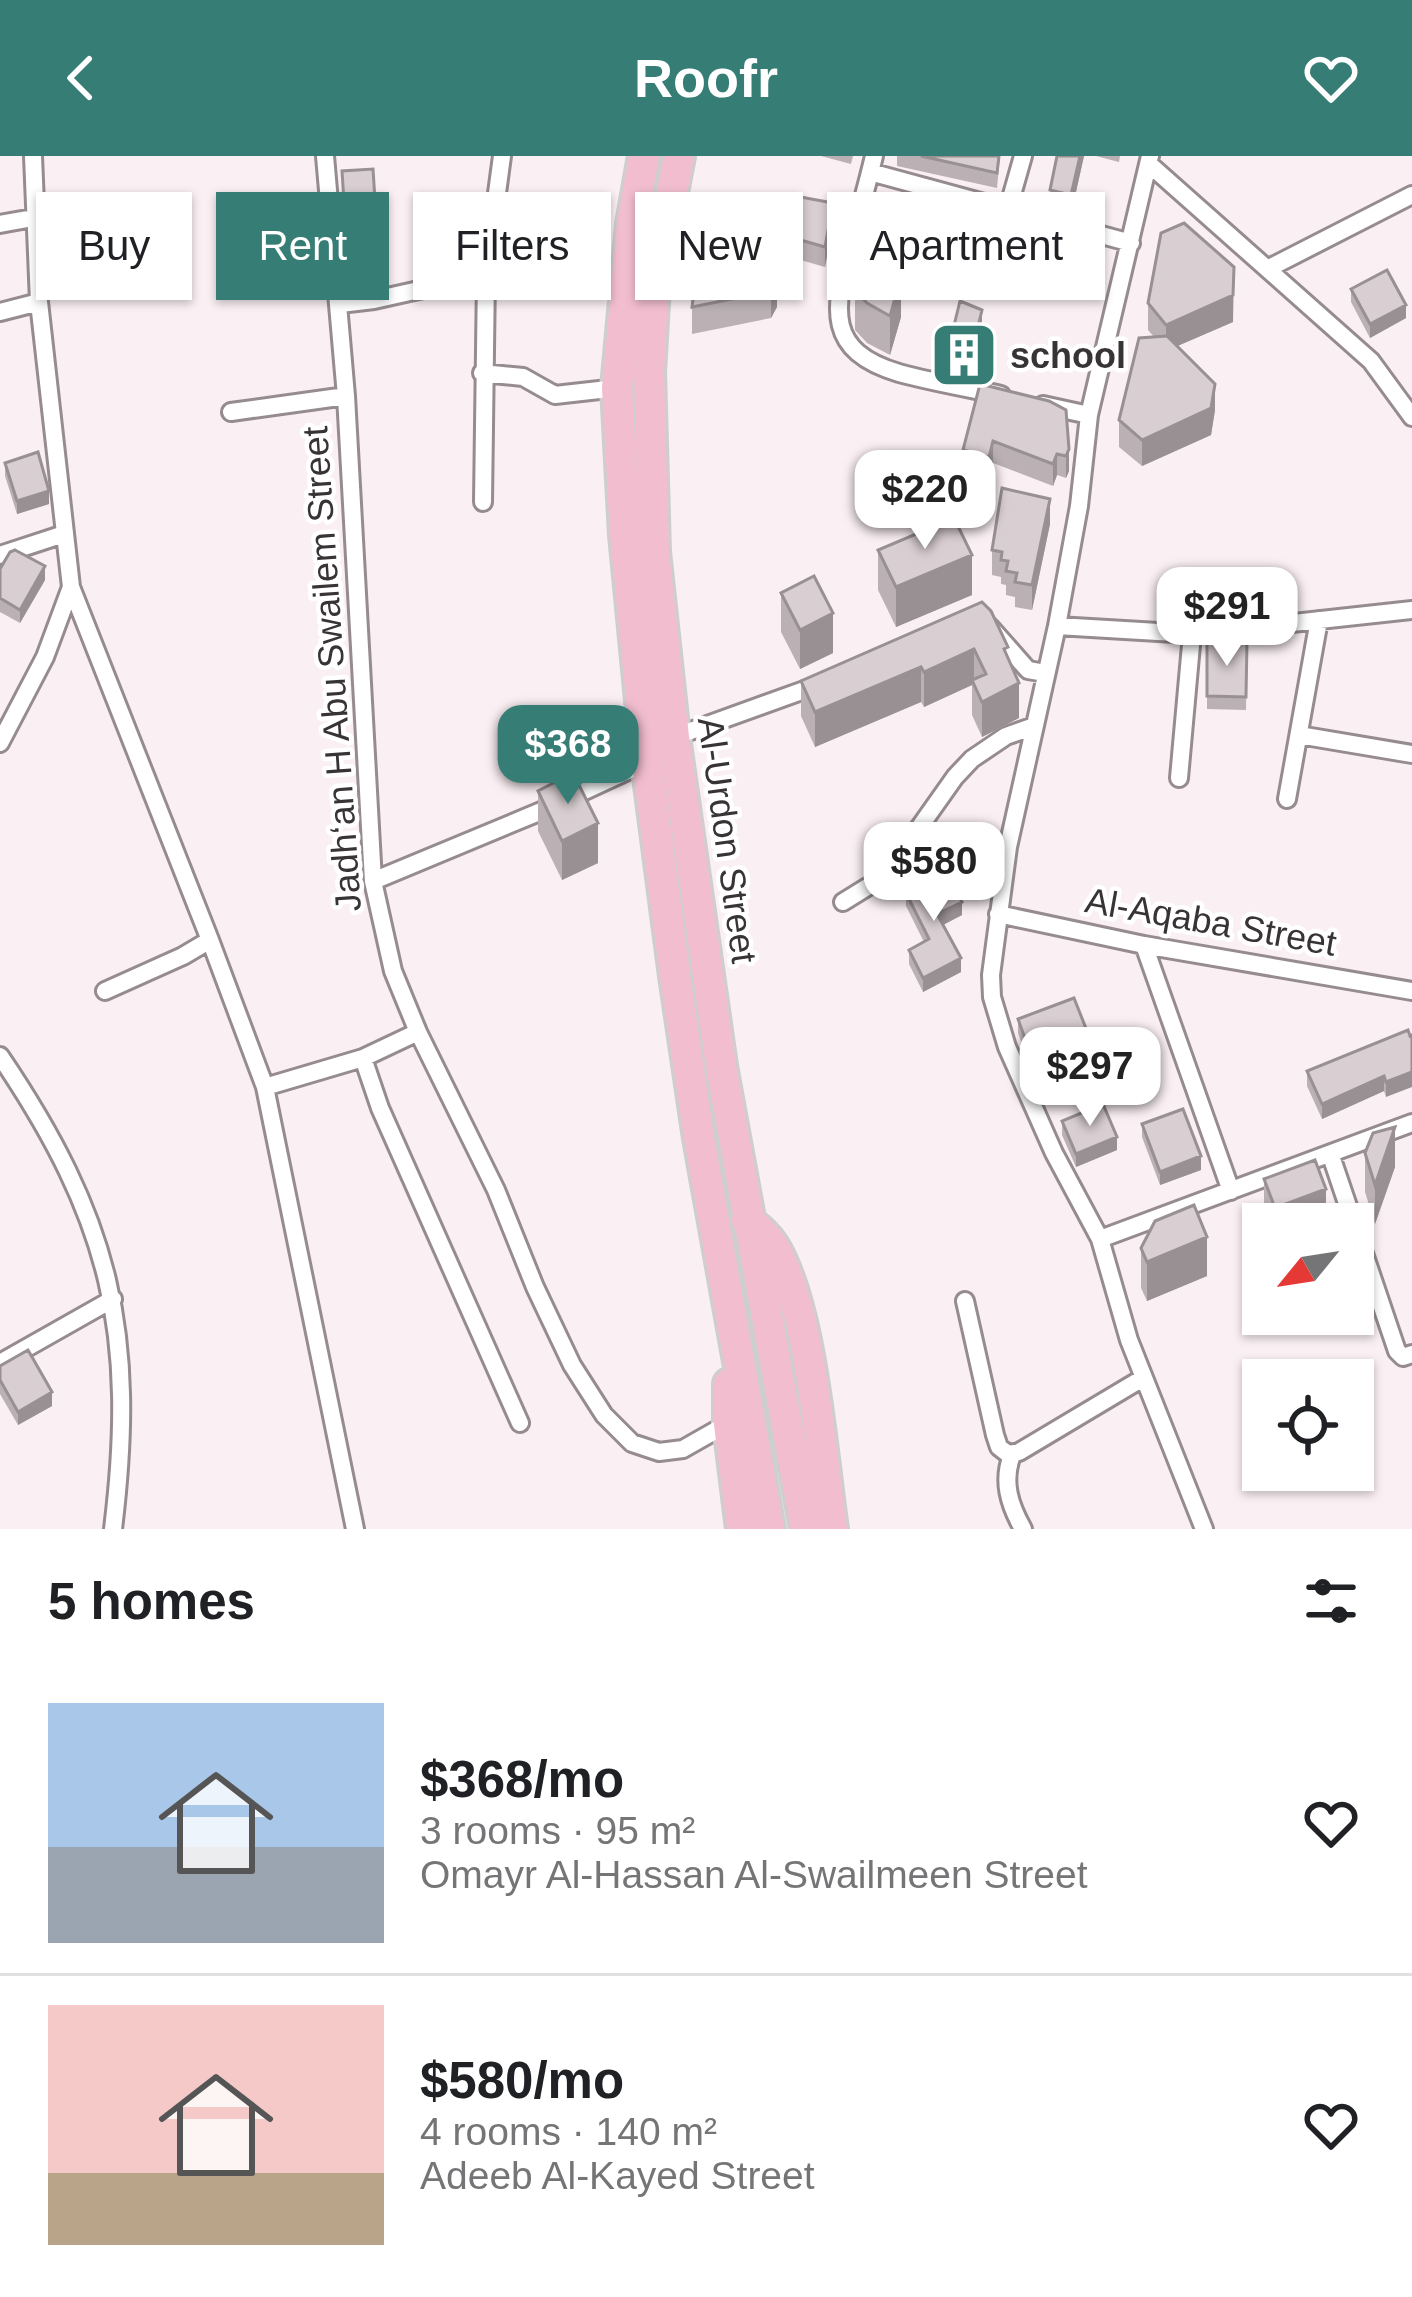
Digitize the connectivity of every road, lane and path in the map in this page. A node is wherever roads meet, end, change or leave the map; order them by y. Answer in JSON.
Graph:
{"nodes":[{"id":1,"x":33,"y":156,"type":"edge"},
{"id":2,"x":325,"y":156,"type":"edge"},
{"id":3,"x":502,"y":156,"type":"edge"},
{"id":4,"x":644,"y":156,"type":"edge"},
{"id":5,"x":679,"y":156,"type":"edge"},
{"id":6,"x":1023,"y":156,"type":"edge"},
{"id":7,"x":1149,"y":160,"type":"edge"},
{"id":8,"x":872,"y":164,"type":"edge"},
{"id":9,"x":497,"y":192,"type":"edge"},
{"id":10,"x":957,"y":192,"type":"edge"},
{"id":11,"x":1013,"y":192,"type":"edge"},
{"id":12,"x":1412,"y":195,"type":"edge"},
{"id":13,"x":33,"y":218,"type":"junction"},
{"id":14,"x":0,"y":224,"type":"edge"},
{"id":15,"x":1105,"y":236,"type":"edge"},
{"id":16,"x":1131,"y":243,"type":"junction"},
{"id":17,"x":1269,"y":268,"type":"junction"},
{"id":18,"x":413,"y":291,"type":"edge"},
{"id":19,"x":485,"y":300,"type":"edge"},
{"id":20,"x":39,"y":302,"type":"junction"},
{"id":21,"x":340,"y":304,"type":"junction"},
{"id":22,"x":0,"y":311,"type":"edge"},
{"id":23,"x":482,"y":373,"type":"junction"},
{"id":24,"x":617,"y":388,"type":"junction"},
{"id":25,"x":346,"y":396,"type":"junction"},
{"id":26,"x":231,"y":412,"type":"dead end"},
{"id":27,"x":1089,"y":415,"type":"junction"},
{"id":28,"x":1412,"y":417,"type":"edge"},
{"id":29,"x":483,"y":502,"type":"dead end"},
{"id":30,"x":64,"y":534,"type":"junction"},
{"id":31,"x":0,"y":556,"type":"edge"},
{"id":32,"x":71,"y":587,"type":"junction"},
{"id":33,"x":1412,"y":610,"type":"edge"},
{"id":34,"x":1319,"y":620,"type":"junction"},
{"id":35,"x":975,"y":622,"type":"edge"},
{"id":36,"x":1057,"y":626,"type":"junction"},
{"id":37,"x":1192,"y":634,"type":"junction"},
{"id":38,"x":1046,"y":673,"type":"junction"},
{"id":39,"x":845,"y":674,"type":"edge"},
{"id":40,"x":1034,"y":726,"type":"junction"},
{"id":41,"x":1299,"y":735,"type":"junction"},
{"id":42,"x":674,"y":737,"type":"junction"},
{"id":43,"x":0,"y":742,"type":"edge"},
{"id":44,"x":1412,"y":754,"type":"edge"},
{"id":45,"x":647,"y":762,"type":"junction"},
{"id":46,"x":1179,"y":778,"type":"dead end"},
{"id":47,"x":1287,"y":799,"type":"dead end"},
{"id":48,"x":373,"y":881,"type":"junction"},
{"id":49,"x":843,"y":902,"type":"dead end"},
{"id":50,"x":998,"y":914,"type":"junction"},
{"id":51,"x":210,"y":940,"type":"junction"},
{"id":52,"x":1144,"y":945,"type":"junction"},
{"id":53,"x":105,"y":991,"type":"dead end"},
{"id":54,"x":1412,"y":991,"type":"edge"},
{"id":55,"x":418,"y":1032,"type":"junction"},
{"id":56,"x":0,"y":1056,"type":"edge"},
{"id":57,"x":363,"y":1058,"type":"junction"},
{"id":58,"x":265,"y":1087,"type":"junction"},
{"id":59,"x":1412,"y":1123,"type":"edge"},
{"id":60,"x":1331,"y":1156,"type":"junction"},
{"id":61,"x":1231,"y":1191,"type":"junction"},
{"id":62,"x":747,"y":1220,"type":"junction"},
{"id":63,"x":1100,"y":1239,"type":"junction"},
{"id":64,"x":113,"y":1299,"type":"junction"},
{"id":65,"x":965,"y":1300,"type":"dead end"},
{"id":66,"x":1412,"y":1354,"type":"edge"},
{"id":67,"x":0,"y":1363,"type":"edge"},
{"id":68,"x":1143,"y":1378,"type":"junction"},
{"id":69,"x":739,"y":1417,"type":"junction"},
{"id":70,"x":520,"y":1423,"type":"dead end"},
{"id":71,"x":1012,"y":1455,"type":"junction"},
{"id":72,"x":113,"y":1529,"type":"edge"},
{"id":73,"x":355,"y":1529,"type":"edge"},
{"id":74,"x":742,"y":1529,"type":"edge"},
{"id":75,"x":769,"y":1529,"type":"edge"},
{"id":76,"x":806,"y":1529,"type":"edge"},
{"id":77,"x":832,"y":1529,"type":"edge"},
{"id":78,"x":1023,"y":1529,"type":"edge"},
{"id":79,"x":1204,"y":1529,"type":"edge"}],
"edges":[{"from":1,"to":13,"type":"street"},
{"from":2,"to":21,"type":"street","name":"Jadh‘an H Abu Swailem Street"},
{"from":3,"to":9,"type":"street"},
{"from":4,"to":24,"type":"highway","name":"Al-Urdon Street"},
{"from":5,"to":42,"type":"highway","name":"Al-Urdon Street"},
{"from":6,"to":11,"type":"street"},
{"from":7,"to":16,"type":"street"},
{"from":7,"to":17,"type":"street"},
{"from":8,"to":10,"type":"street"},
{"from":8,"to":27,"type":"street"},
{"from":12,"to":17,"type":"street"},
{"from":13,"to":14,"type":"street"},
{"from":13,"to":20,"type":"street"},
{"from":15,"to":16,"type":"street"},
{"from":16,"to":27,"type":"street"},
{"from":17,"to":28,"type":"street"},
{"from":18,"to":21,"type":"street"},
{"from":19,"to":23,"type":"street"},
{"from":20,"to":22,"type":"street"},
{"from":20,"to":30,"type":"street"},
{"from":21,"to":25,"type":"street","name":"Jadh‘an H Abu Swailem Street"},
{"from":23,"to":24,"type":"street"},
{"from":23,"to":29,"type":"street"},
{"from":24,"to":45,"type":"highway","name":"Al-Urdon Street"},
{"from":25,"to":26,"type":"street"},
{"from":25,"to":48,"type":"street","name":"Jadh‘an H Abu Swailem Street"},
{"from":27,"to":36,"type":"street"},
{"from":30,"to":31,"type":"street"},
{"from":30,"to":32,"type":"street"},
{"from":32,"to":43,"type":"street"},
{"from":32,"to":51,"type":"street"},
{"from":33,"to":34,"type":"street"},
{"from":34,"to":37,"type":"street"},
{"from":34,"to":41,"type":"street"},
{"from":35,"to":38,"type":"street"},
{"from":36,"to":37,"type":"street"},
{"from":36,"to":38,"type":"street"},
{"from":37,"to":46,"type":"street"},
{"from":38,"to":40,"type":"street"},
{"from":39,"to":42,"type":"street"},
{"from":40,"to":49,"type":"street"},
{"from":40,"to":50,"type":"street"},
{"from":41,"to":44,"type":"street"},
{"from":41,"to":47,"type":"street"},
{"from":42,"to":62,"type":"highway","name":"Al-Urdon Street"},
{"from":45,"to":48,"type":"street"},
{"from":45,"to":69,"type":"highway","name":"Al-Urdon Street"},
{"from":48,"to":55,"type":"street","name":"Jadh‘an H Abu Swailem Street"},
{"from":50,"to":52,"type":"street","name":"Al-Aqaba Street"},
{"from":50,"to":63,"type":"street"},
{"from":51,"to":53,"type":"street"},
{"from":51,"to":58,"type":"street"},
{"from":52,"to":54,"type":"street","name":"Al-Aqaba Street"},
{"from":52,"to":61,"type":"street"},
{"from":55,"to":57,"type":"street"},
{"from":55,"to":69,"type":"street","name":"Jadh‘an H Abu Swailem Street"},
{"from":56,"to":64,"type":"street"},
{"from":57,"to":58,"type":"street"},
{"from":57,"to":70,"type":"street"},
{"from":58,"to":73,"type":"street"},
{"from":59,"to":60,"type":"street"},
{"from":60,"to":61,"type":"street"},
{"from":60,"to":66,"type":"street"},
{"from":61,"to":63,"type":"street"},
{"from":62,"to":76,"type":"highway","name":"Al-Urdon Street"},
{"from":62,"to":77,"type":"highway"},
{"from":63,"to":68,"type":"street"},
{"from":64,"to":67,"type":"street"},
{"from":64,"to":72,"type":"street"},
{"from":65,"to":71,"type":"street"},
{"from":68,"to":71,"type":"street"},
{"from":68,"to":79,"type":"street"},
{"from":69,"to":74,"type":"highway"},
{"from":69,"to":75,"type":"highway"},
{"from":71,"to":78,"type":"street"}]}
